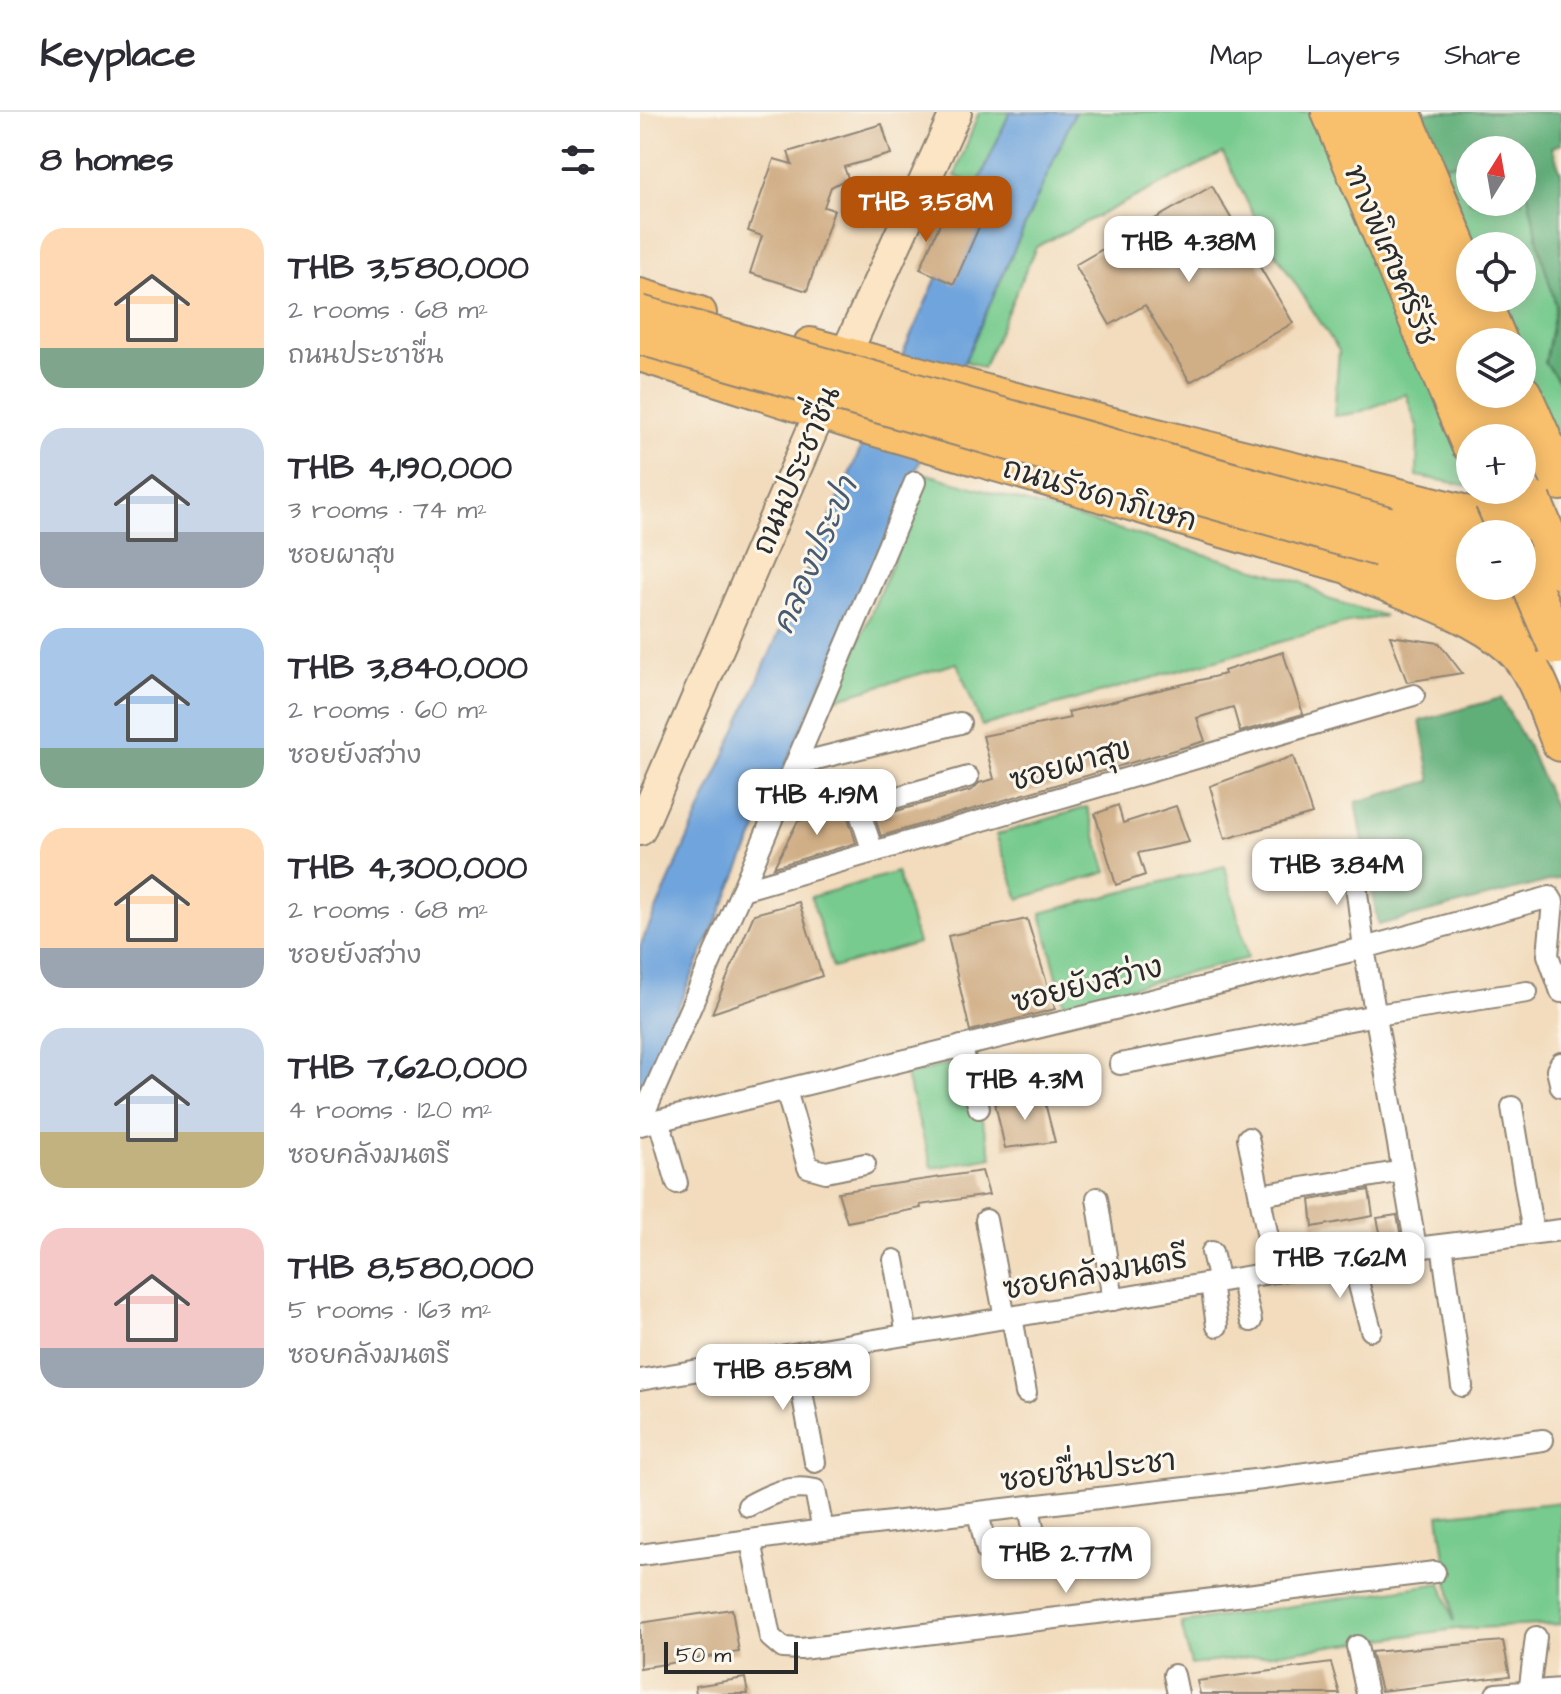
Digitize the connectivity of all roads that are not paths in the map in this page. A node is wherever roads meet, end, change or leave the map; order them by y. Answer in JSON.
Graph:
{"nodes":[{"id":1,"x":956,"y":112,"type":"edge"},
{"id":2,"x":1331,"y":112,"type":"edge"},
{"id":3,"x":1367,"y":112,"type":"edge"},
{"id":4,"x":1401,"y":112,"type":"edge"},
{"id":5,"x":1456,"y":243,"type":"edge"},
{"id":6,"x":640,"y":295,"type":"edge"},
{"id":7,"x":640,"y":312,"type":"edge"},
{"id":8,"x":1459,"y":328,"type":"edge"},
{"id":9,"x":640,"y":338,"type":"edge"},
{"id":10,"x":848,"y":354,"type":"junction"},
{"id":11,"x":640,"y":355,"type":"edge"},
{"id":12,"x":1528,"y":408,"type":"edge"},
{"id":13,"x":821,"y":412,"type":"junction"},
{"id":14,"x":1068,"y":413,"type":"junction"},
{"id":15,"x":1462,"y":424,"type":"edge"},
{"id":16,"x":1561,"y":481,"type":"edge"},
{"id":17,"x":915,"y":482,"type":"dead end"},
{"id":18,"x":1058,"y":482,"type":"junction"},
{"id":19,"x":1533,"y":504,"type":"edge"},
{"id":20,"x":1561,"y":541,"type":"edge"},
{"id":21,"x":1456,"y":545,"type":"edge"},
{"id":22,"x":1375,"y":548,"type":"junction"},
{"id":23,"x":1536,"y":562,"type":"edge"},
{"id":24,"x":1561,"y":569,"type":"edge"},
{"id":25,"x":1456,"y":574,"type":"edge"},
{"id":26,"x":1536,"y":596,"type":"edge"},
{"id":27,"x":1536,"y":598,"type":"edge"},
{"id":28,"x":1561,"y":606,"type":"edge"},
{"id":29,"x":1561,"y":628,"type":"edge"},
{"id":30,"x":1561,"y":654,"type":"edge"},
{"id":31,"x":1414,"y":695,"type":"dead end"},
{"id":32,"x":960,"y":723,"type":"dead end"},
{"id":33,"x":1561,"y":742,"type":"edge"},
{"id":34,"x":796,"y":764,"type":"junction"},
{"id":35,"x":968,"y":777,"type":"dead end"},
{"id":36,"x":640,"y":830,"type":"edge"},
{"id":37,"x":873,"y":852,"type":"junction"},
{"id":38,"x":1353,"y":861,"type":"dead end"},
{"id":39,"x":742,"y":890,"type":"junction"},
{"id":40,"x":1364,"y":948,"type":"junction"},
{"id":41,"x":1527,"y":992,"type":"dead end"},
{"id":42,"x":1561,"y":992,"type":"edge"},
{"id":43,"x":1376,"y":1015,"type":"junction"},
{"id":44,"x":961,"y":1046,"type":"junction"},
{"id":45,"x":1561,"y":1063,"type":"edge"},
{"id":46,"x":1120,"y":1064,"type":"dead end"},
{"id":47,"x":1561,"y":1087,"type":"edge"},
{"id":48,"x":786,"y":1090,"type":"junction"},
{"id":49,"x":1512,"y":1107,"type":"dead end"},
{"id":50,"x":979,"y":1108,"type":"dead end"},
{"id":51,"x":646,"y":1123,"type":"edge"},
{"id":52,"x":1248,"y":1138,"type":"dead end"},
{"id":53,"x":865,"y":1164,"type":"dead end"},
{"id":54,"x":1403,"y":1171,"type":"junction"},
{"id":55,"x":677,"y":1183,"type":"dead end"},
{"id":56,"x":1260,"y":1195,"type":"junction"},
{"id":57,"x":1097,"y":1198,"type":"dead end"},
{"id":58,"x":986,"y":1220,"type":"dead end"},
{"id":59,"x":1561,"y":1230,"type":"edge"},
{"id":60,"x":1533,"y":1233,"type":"junction"},
{"id":61,"x":1442,"y":1245,"type":"junction"},
{"id":62,"x":1416,"y":1248,"type":"junction"},
{"id":63,"x":1212,"y":1252,"type":"dead end"},
{"id":64,"x":1352,"y":1259,"type":"junction"},
{"id":65,"x":894,"y":1260,"type":"dead end"},
{"id":66,"x":1275,"y":1272,"type":"junction"},
{"id":67,"x":1241,"y":1278,"type":"junction"},
{"id":68,"x":1215,"y":1282,"type":"junction"},
{"id":69,"x":1113,"y":1300,"type":"junction"},
{"id":70,"x":1008,"y":1318,"type":"junction"},
{"id":71,"x":1251,"y":1321,"type":"dead end"},
{"id":72,"x":1217,"y":1326,"type":"dead end"},
{"id":73,"x":1371,"y":1330,"type":"dead end"},
{"id":74,"x":907,"y":1335,"type":"junction"},
{"id":75,"x":795,"y":1354,"type":"junction"},
{"id":76,"x":640,"y":1380,"type":"edge"},
{"id":77,"x":1462,"y":1386,"type":"dead end"},
{"id":78,"x":1026,"y":1393,"type":"dead end"},
{"id":79,"x":1543,"y":1440,"type":"dead end"},
{"id":80,"x":815,"y":1462,"type":"dead end"},
{"id":81,"x":748,"y":1506,"type":"dead end"},
{"id":82,"x":1029,"y":1507,"type":"junction"},
{"id":83,"x":978,"y":1513,"type":"junction"},
{"id":84,"x":823,"y":1530,"type":"junction"},
{"id":85,"x":751,"y":1541,"type":"junction"},
{"id":86,"x":987,"y":1551,"type":"dead end"},
{"id":87,"x":640,"y":1555,"type":"edge"},
{"id":88,"x":1040,"y":1564,"type":"dead end"},
{"id":89,"x":1435,"y":1572,"type":"dead end"},
{"id":90,"x":1536,"y":1637,"type":"dead end"},
{"id":91,"x":1357,"y":1646,"type":"dead end"},
{"id":92,"x":1561,"y":1689,"type":"edge"},
{"id":93,"x":1529,"y":1692,"type":"edge"},
{"id":94,"x":1367,"y":1694,"type":"edge"},
{"id":95,"x":1496,"y":1694,"type":"edge"}],
"edges":[{"from":1,"to":10,"type":"main road","name":"ถนนประชาชื่น"},
{"from":2,"to":15,"type":"highway","name":"ทางพิเศษศรีรัช"},
{"from":3,"to":8,"type":"highway","name":"ทางพิเศษศรีรัช"},
{"from":4,"to":5,"type":"highway"},
{"from":6,"to":10,"type":"main road"},
{"from":7,"to":22,"type":"main road","name":"ถนนรัชดาภิเษก","bridge":true},
{"from":9,"to":22,"type":"main road","name":"ถนนรัชดาภิเษก","bridge":true},
{"from":10,"to":13,"type":"main road","name":"ถนนประชาชื่น"},
{"from":10,"to":14,"type":"main road"},
{"from":11,"to":13,"type":"main road","name":"ถนนรัชดาภิเษก"},
{"from":12,"to":16,"type":"highway"},
{"from":13,"to":18,"type":"main road","name":"ถนนรัชดาภิเษก"},
{"from":13,"to":36,"type":"main road","name":"ถนนประชาชื่น"},
{"from":14,"to":18,"type":"main road"},
{"from":14,"to":20,"type":"main road"},
{"from":17,"to":34,"type":"street"},
{"from":18,"to":22,"type":"main road","name":"ถนนรัชดาภิเษก"},
{"from":19,"to":24,"type":"highway","bridge":true},
{"from":21,"to":22,"type":"main road","name":"ถนนรัชดาภิเษก"},
{"from":22,"to":25,"type":"main road","name":"ถนนรัชดาภิเษก"},
{"from":22,"to":29,"type":"main road","name":"ถนนรัชดาภิเษก"},
{"from":22,"to":33,"type":"highway"},
{"from":23,"to":24,"type":"main road"},
{"from":26,"to":30,"type":"highway","bridge":true},
{"from":27,"to":28,"type":"main road"},
{"from":31,"to":37,"type":"street","name":"ซอยผาสุข"},
{"from":32,"to":34,"type":"street"},
{"from":34,"to":39,"type":"street"},
{"from":35,"to":37,"type":"street"},
{"from":37,"to":39,"type":"street","name":"ซอยผาสุข"},
{"from":38,"to":40,"type":"street"},
{"from":39,"to":51,"type":"street"},
{"from":40,"to":42,"type":"street","name":"ซอยยังสว่าง"},
{"from":40,"to":43,"type":"street"},
{"from":40,"to":44,"type":"street","name":"ซอยยังสว่าง"},
{"from":41,"to":43,"type":"street"},
{"from":43,"to":46,"type":"street"},
{"from":43,"to":54,"type":"street"},
{"from":44,"to":48,"type":"street","name":"ซอยยังสว่าง"},
{"from":44,"to":50,"type":"street"},
{"from":45,"to":47,"type":"street"},
{"from":48,"to":51,"type":"street","name":"ซอยยังสว่าง"},
{"from":48,"to":53,"type":"street"},
{"from":49,"to":60,"type":"street"},
{"from":51,"to":55,"type":"street"},
{"from":52,"to":56,"type":"street"},
{"from":54,"to":56,"type":"street"},
{"from":54,"to":62,"type":"street"},
{"from":56,"to":66,"type":"street"},
{"from":57,"to":69,"type":"street"},
{"from":58,"to":70,"type":"street"},
{"from":59,"to":60,"type":"street","name":"ซอยคลังมนตรี"},
{"from":60,"to":61,"type":"street","name":"ซอยคลังมนตรี"},
{"from":61,"to":62,"type":"street","name":"ซอยคลังมนตรี"},
{"from":61,"to":77,"type":"street"},
{"from":62,"to":64,"type":"street","name":"ซอยคลังมนตรี"},
{"from":63,"to":68,"type":"street"},
{"from":64,"to":66,"type":"street","name":"ซอยคลังมนตรี"},
{"from":64,"to":73,"type":"street"},
{"from":65,"to":74,"type":"street"},
{"from":66,"to":67,"type":"street","name":"ซอยคลังมนตรี"},
{"from":67,"to":68,"type":"street","name":"ซอยคลังมนตรี"},
{"from":67,"to":71,"type":"street"},
{"from":68,"to":69,"type":"street","name":"ซอยคลังมนตรี"},
{"from":68,"to":72,"type":"street"},
{"from":69,"to":70,"type":"street","name":"ซอยคลังมนตรี"},
{"from":70,"to":74,"type":"street","name":"ซอยคลังมนตรี"},
{"from":70,"to":78,"type":"street"},
{"from":74,"to":75,"type":"street","name":"ซอยคลังมนตรี"},
{"from":75,"to":76,"type":"street","name":"ซอยคลังมนตรี"},
{"from":75,"to":80,"type":"street"},
{"from":79,"to":82,"type":"street","name":"ซอยชื่นประชา"},
{"from":81,"to":84,"type":"street"},
{"from":82,"to":83,"type":"street","name":"ซอยชื่นประชา"},
{"from":82,"to":88,"type":"street"},
{"from":83,"to":84,"type":"street","name":"ซอยชื่นประชา"},
{"from":83,"to":86,"type":"street"},
{"from":84,"to":85,"type":"street","name":"ซอยชื่นประชา"},
{"from":85,"to":87,"type":"street","name":"ซอยชื่นประชา"},
{"from":85,"to":89,"type":"street"},
{"from":90,"to":93,"type":"street"},
{"from":91,"to":94,"type":"street"},
{"from":92,"to":93,"type":"street"},
{"from":93,"to":95,"type":"street"}]}
